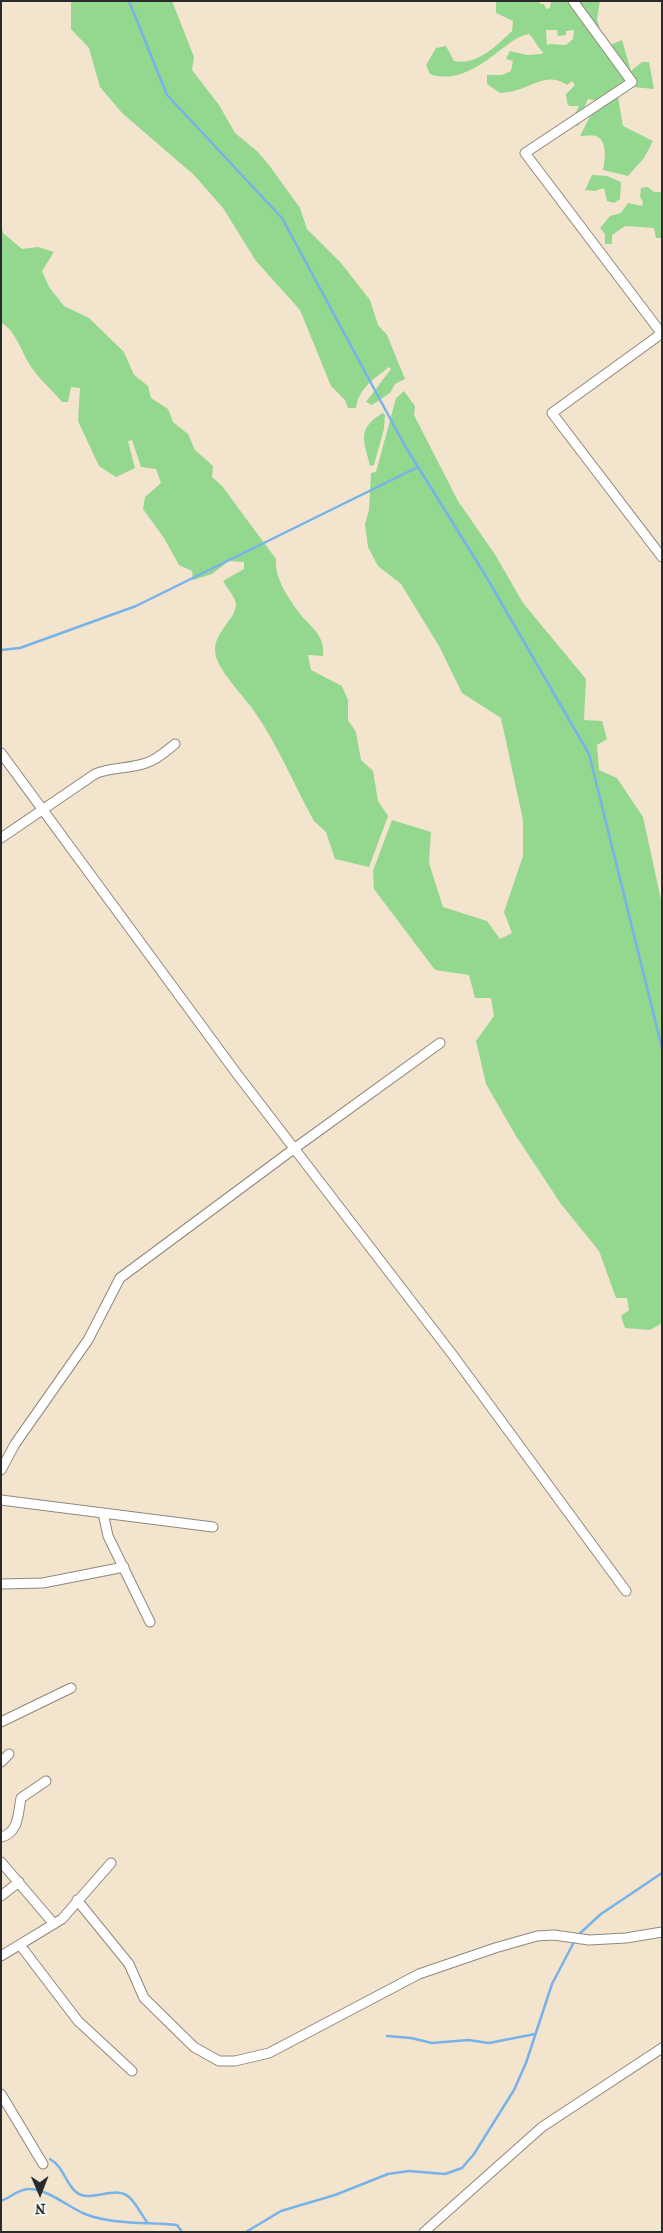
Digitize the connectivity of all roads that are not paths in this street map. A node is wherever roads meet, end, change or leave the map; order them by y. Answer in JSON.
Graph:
{"nodes":[{"id":1,"x":573,"y":1,"type":"edge"},
{"id":2,"x":662,"y":334,"type":"edge"},
{"id":3,"x":662,"y":557,"type":"edge"},
{"id":4,"x":176,"y":744,"type":"dead end"},
{"id":5,"x":1,"y":753,"type":"edge"},
{"id":6,"x":43,"y":810,"type":"junction"},
{"id":7,"x":1,"y":838,"type":"edge"},
{"id":8,"x":440,"y":1043,"type":"dead end"},
{"id":9,"x":294,"y":1148,"type":"junction"},
{"id":10,"x":16,"y":1444,"type":"junction"},
{"id":11,"x":1,"y":1455,"type":"edge"},
{"id":12,"x":1,"y":1470,"type":"edge"},
{"id":13,"x":1,"y":1500,"type":"edge"},
{"id":14,"x":102,"y":1513,"type":"junction"},
{"id":15,"x":213,"y":1527,"type":"dead end"},
{"id":16,"x":124,"y":1567,"type":"junction"},
{"id":17,"x":1,"y":1584,"type":"edge"},
{"id":18,"x":626,"y":1591,"type":"dead end"},
{"id":19,"x":150,"y":1622,"type":"dead end"},
{"id":20,"x":71,"y":1688,"type":"dead end"},
{"id":21,"x":1,"y":1722,"type":"edge"},
{"id":22,"x":9,"y":1754,"type":"dead end"},
{"id":23,"x":1,"y":1762,"type":"edge"},
{"id":24,"x":46,"y":1781,"type":"dead end"},
{"id":25,"x":1,"y":1836,"type":"edge"},
{"id":26,"x":1,"y":1862,"type":"edge"},
{"id":27,"x":112,"y":1863,"type":"dead end"},
{"id":28,"x":19,"y":1882,"type":"junction"},
{"id":29,"x":1,"y":1896,"type":"edge"},
{"id":30,"x":77,"y":1900,"type":"junction"},
{"id":31,"x":54,"y":1924,"type":"junction"},
{"id":32,"x":662,"y":1932,"type":"edge"},
{"id":33,"x":20,"y":1945,"type":"junction"},
{"id":34,"x":1,"y":1956,"type":"edge"},
{"id":35,"x":662,"y":2048,"type":"edge"},
{"id":36,"x":132,"y":2071,"type":"dead end"},
{"id":37,"x":1,"y":2094,"type":"edge"},
{"id":38,"x":43,"y":2164,"type":"dead end"},
{"id":39,"x":424,"y":2232,"type":"edge"}],
"edges":[{"from":1,"to":2,"type":"street"},
{"from":2,"to":3,"type":"street"},
{"from":4,"to":6,"type":"street"},
{"from":5,"to":6,"type":"street"},
{"from":6,"to":7,"type":"street"},
{"from":6,"to":9,"type":"street"},
{"from":8,"to":9,"type":"street"},
{"from":9,"to":10,"type":"street"},
{"from":9,"to":18,"type":"street"},
{"from":10,"to":11,"type":"street"},
{"from":10,"to":12,"type":"street"},
{"from":13,"to":14,"type":"street"},
{"from":14,"to":15,"type":"street"},
{"from":14,"to":16,"type":"street"},
{"from":16,"to":17,"type":"street"},
{"from":16,"to":19,"type":"street"},
{"from":20,"to":21,"type":"street"},
{"from":22,"to":23,"type":"street"},
{"from":24,"to":25,"type":"street"},
{"from":26,"to":28,"type":"street"},
{"from":27,"to":30,"type":"street"},
{"from":28,"to":29,"type":"street"},
{"from":28,"to":31,"type":"street"},
{"from":30,"to":31,"type":"street"},
{"from":30,"to":32,"type":"street"},
{"from":31,"to":33,"type":"street"},
{"from":33,"to":34,"type":"street"},
{"from":33,"to":36,"type":"street"},
{"from":35,"to":39,"type":"street"},
{"from":37,"to":38,"type":"street"}]}
